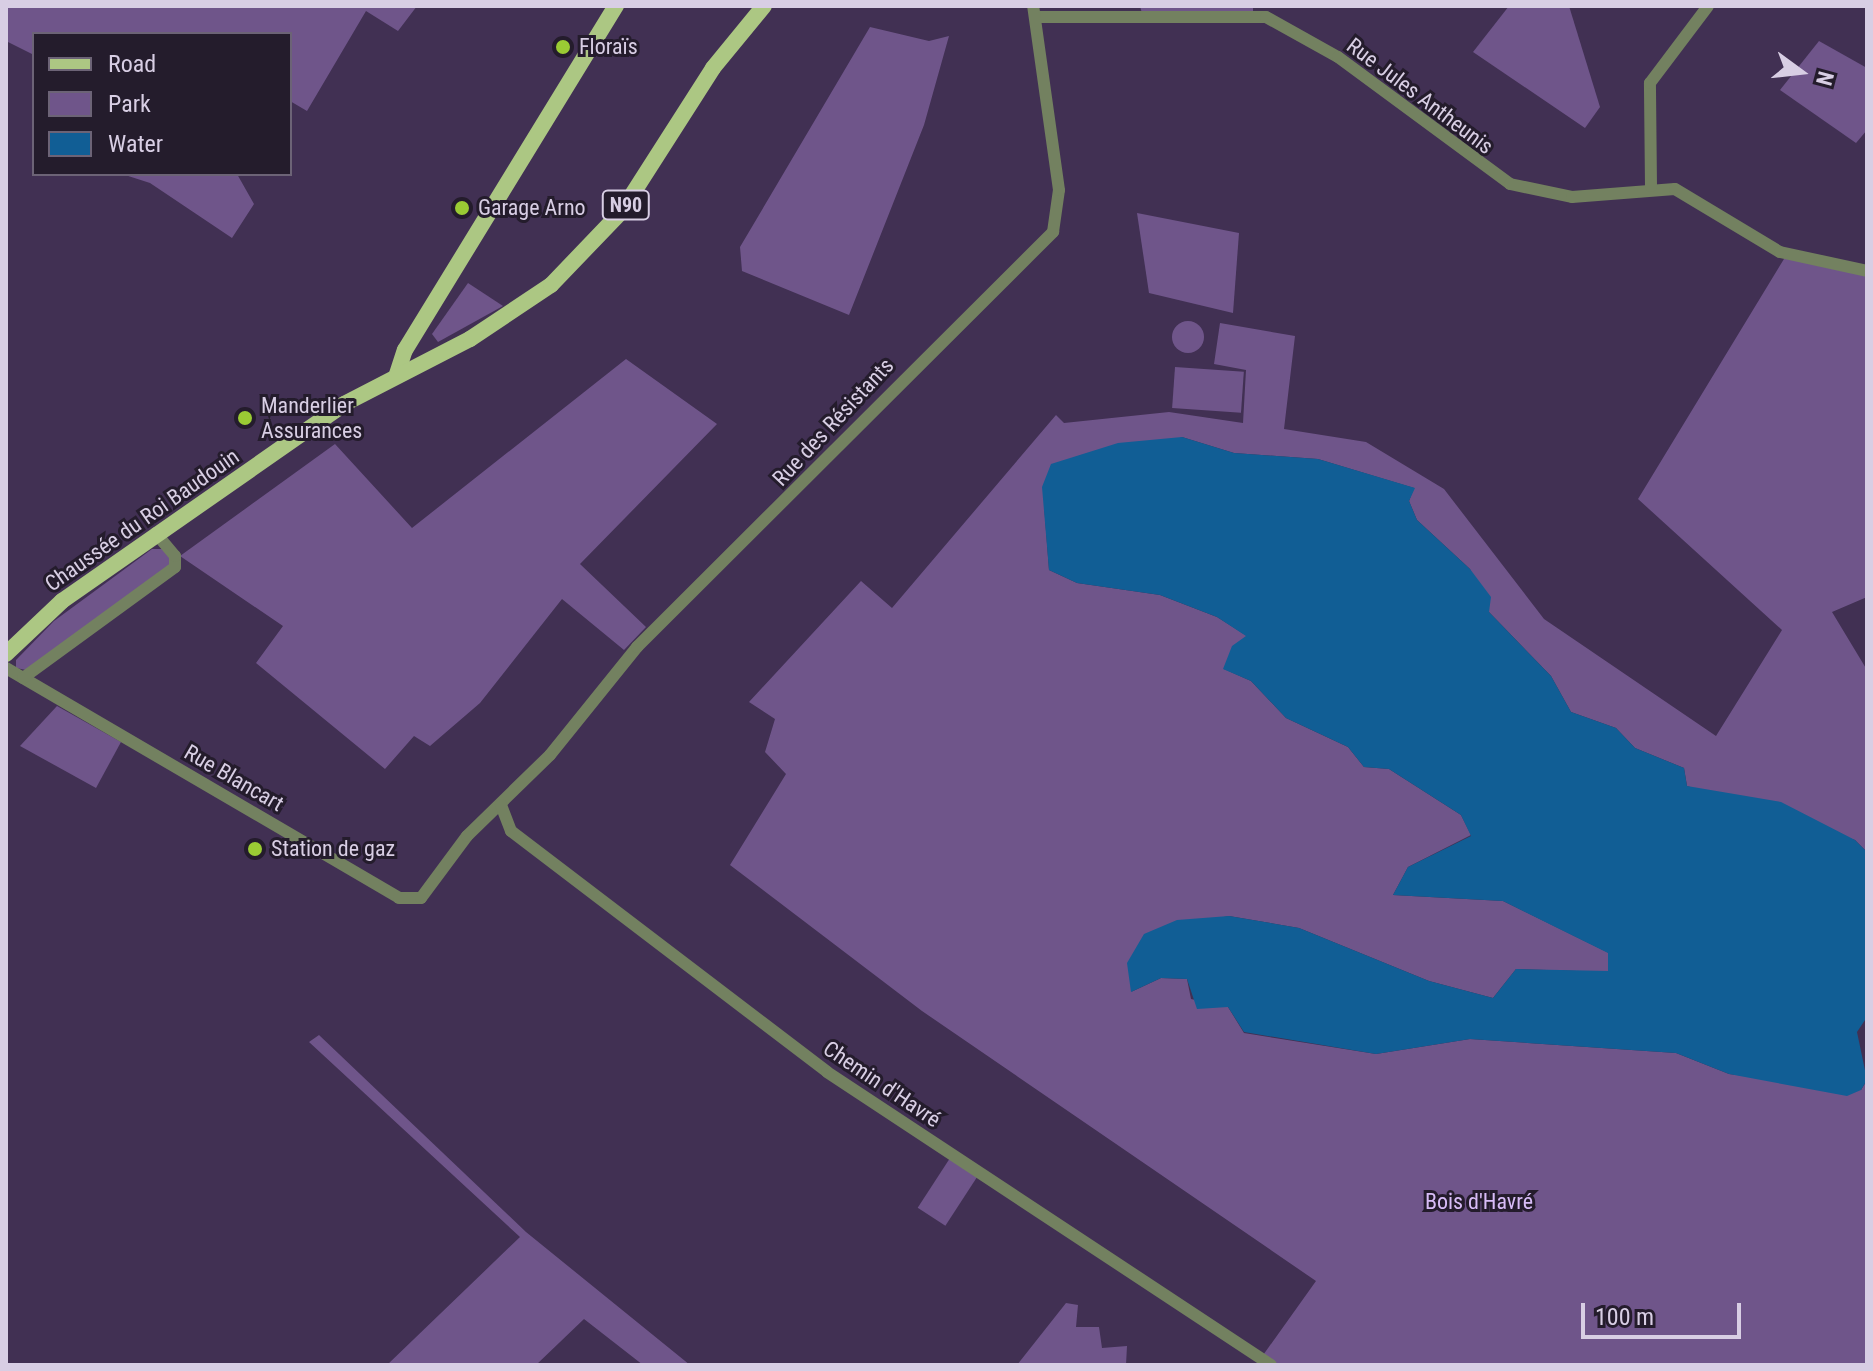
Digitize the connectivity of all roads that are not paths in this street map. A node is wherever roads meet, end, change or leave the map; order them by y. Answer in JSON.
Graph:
{"nodes":[{"id":1,"x":616,"y":6,"type":"edge"},
{"id":2,"x":1708,"y":6,"type":"edge"},
{"id":3,"x":763,"y":9,"type":"edge"},
{"id":4,"x":1035,"y":11,"type":"edge"},
{"id":5,"x":1651,"y":186,"type":"junction"},
{"id":6,"x":1867,"y":271,"type":"edge"},
{"id":7,"x":397,"y":374,"type":"junction"},
{"id":8,"x":156,"y":533,"type":"junction"},
{"id":9,"x":6,"y":654,"type":"edge"},
{"id":10,"x":6,"y":668,"type":"edge"},
{"id":11,"x":23,"y":678,"type":"junction"},
{"id":12,"x":501,"y":805,"type":"junction"},
{"id":13,"x":1271,"y":1365,"type":"edge"}],
"edges":[{"from":1,"to":7,"type":"main road"},
{"from":2,"to":5,"type":"street"},
{"from":3,"to":7,"type":"main road","name":"Chaussée du Roi Baudouin","number":"N90"},
{"from":4,"to":5,"type":"street","name":"Rue Jules Antheunis"},
{"from":4,"to":12,"type":"street","name":"Rue des Résistants"},
{"from":5,"to":6,"type":"street","name":"Rue Jules Antheunis"},
{"from":7,"to":8,"type":"main road","name":"Chaussée du Roi Baudouin","number":"N90"},
{"from":8,"to":9,"type":"main road","name":"Chaussée du Roi Baudouin","number":"N90"},
{"from":8,"to":11,"type":"street"},
{"from":10,"to":11,"type":"street","name":"Rue Blancart"},
{"from":11,"to":12,"type":"street","name":"Rue Blancart"},
{"from":12,"to":13,"type":"street","name":"Chemin d'Havré"}]}
